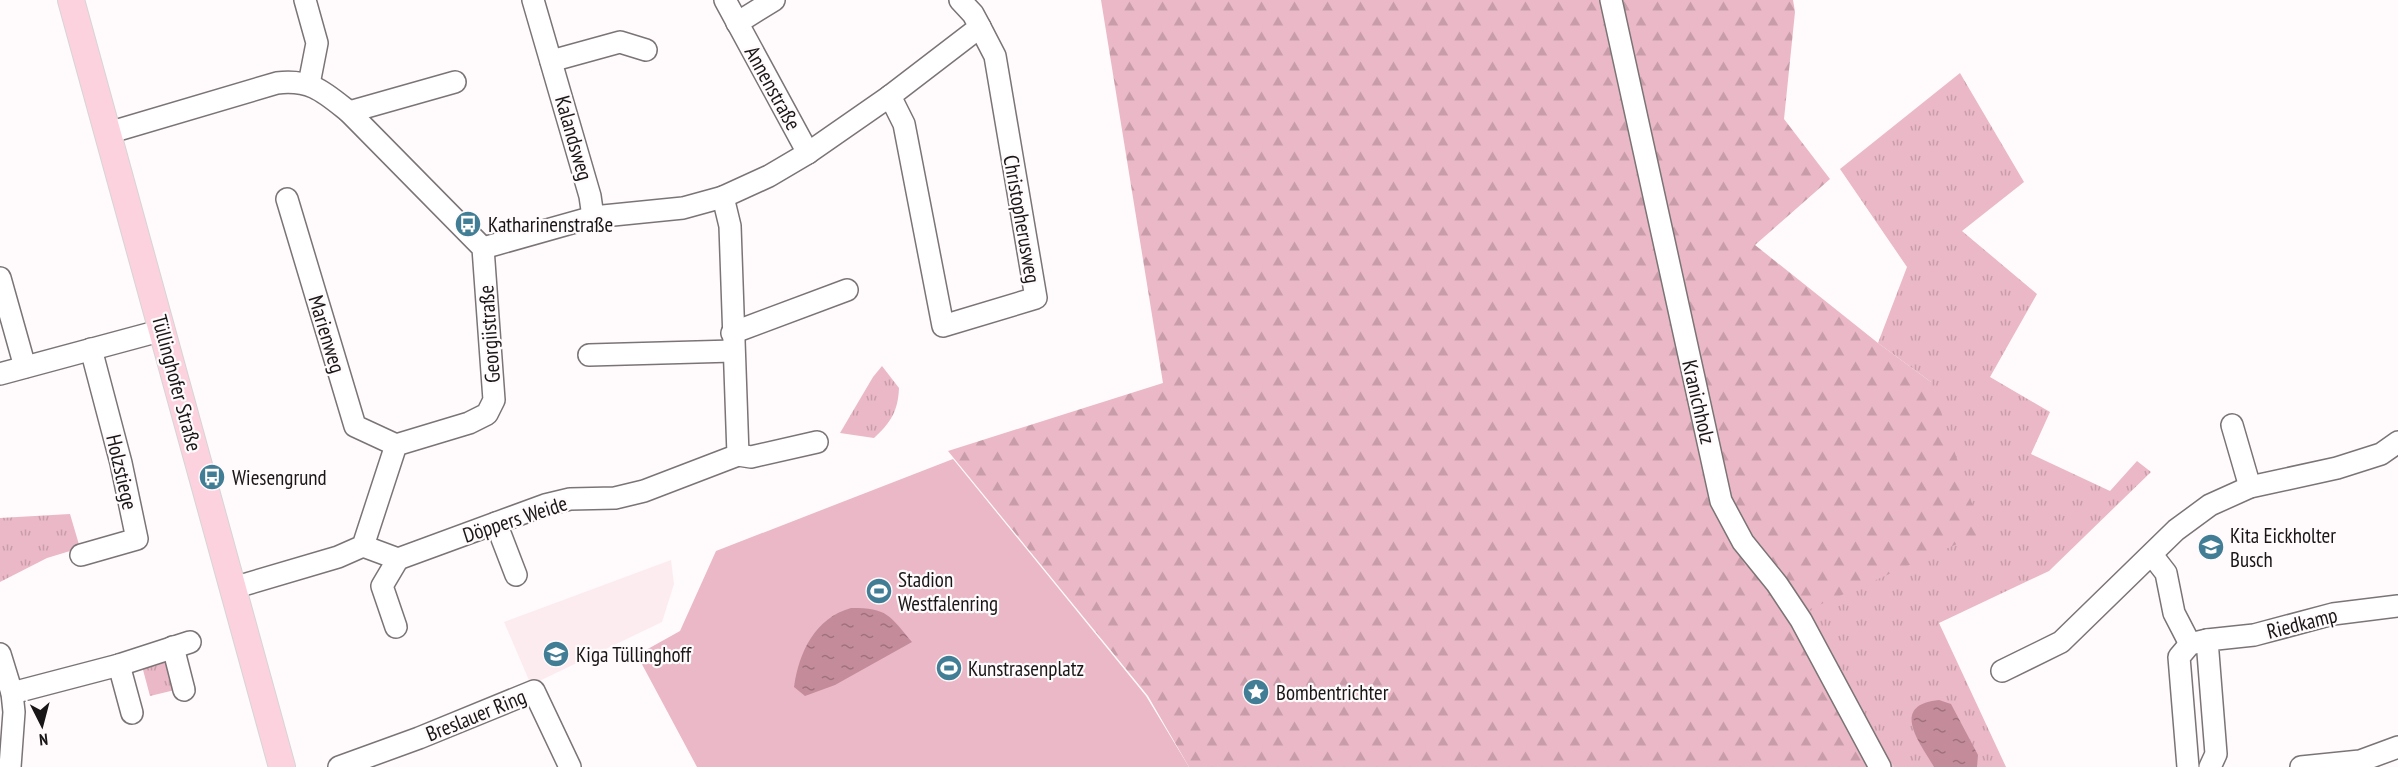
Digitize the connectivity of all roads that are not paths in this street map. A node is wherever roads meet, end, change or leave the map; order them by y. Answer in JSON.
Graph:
{"nodes":[{"id":1,"x":71,"y":0,"type":"edge"},
{"id":2,"x":305,"y":0,"type":"edge"},
{"id":3,"x":533,"y":0,"type":"edge"},
{"id":4,"x":725,"y":0,"type":"edge"},
{"id":5,"x":774,"y":0,"type":"edge"},
{"id":6,"x":960,"y":0,"type":"edge"},
{"id":7,"x":1611,"y":0,"type":"edge"},
{"id":8,"x":737,"y":23,"type":"junction"},
{"id":9,"x":980,"y":27,"type":"junction"},
{"id":10,"x":646,"y":50,"type":"dead end"},
{"id":11,"x":551,"y":61,"type":"junction"},
{"id":12,"x":455,"y":82,"type":"dead end"},
{"id":13,"x":309,"y":84,"type":"junction"},
{"id":14,"x":890,"y":96,"type":"junction"},
{"id":15,"x":349,"y":112,"type":"junction"},
{"id":16,"x":108,"y":133,"type":"junction"},
{"id":17,"x":808,"y":153,"type":"junction"},
{"id":18,"x":723,"y":197,"type":"junction"},
{"id":19,"x":287,"y":200,"type":"dead end"},
{"id":20,"x":593,"y":216,"type":"junction"},
{"id":21,"x":483,"y":248,"type":"junction"},
{"id":22,"x":0,"y":278,"type":"edge"},
{"id":23,"x":847,"y":290,"type":"dead end"},
{"id":24,"x":163,"y":330,"type":"junction"},
{"id":25,"x":733,"y":342,"type":"junction"},
{"id":26,"x":91,"y":349,"type":"junction"},
{"id":27,"x":589,"y":356,"type":"dead end"},
{"id":28,"x":25,"y":367,"type":"junction"},
{"id":29,"x":0,"y":374,"type":"edge"},
{"id":30,"x":2232,"y":425,"type":"dead end"},
{"id":31,"x":817,"y":442,"type":"dead end"},
{"id":32,"x":2398,"y":442,"type":"edge"},
{"id":33,"x":396,"y":446,"type":"junction"},
{"id":34,"x":738,"y":455,"type":"junction"},
{"id":35,"x":2250,"y":487,"type":"junction"},
{"id":36,"x":496,"y":523,"type":"junction"},
{"id":37,"x":363,"y":546,"type":"junction"},
{"id":38,"x":81,"y":555,"type":"dead end"},
{"id":39,"x":2152,"y":555,"type":"junction"},
{"id":40,"x":398,"y":559,"type":"junction"},
{"id":41,"x":516,"y":575,"type":"dead end"},
{"id":42,"x":233,"y":588,"type":"junction"},
{"id":43,"x":2398,"y":606,"type":"edge"},
{"id":44,"x":396,"y":627,"type":"dead end"},
{"id":45,"x":2198,"y":642,"type":"junction"},
{"id":46,"x":0,"y":654,"type":"edge"},
{"id":47,"x":119,"y":665,"type":"junction"},
{"id":48,"x":2002,"y":671,"type":"dead end"},
{"id":49,"x":184,"y":690,"type":"dead end"},
{"id":50,"x":12,"y":693,"type":"junction"},
{"id":51,"x":132,"y":713,"type":"dead end"},
{"id":52,"x":2398,"y":747,"type":"edge"},
{"id":53,"x":10,"y":767,"type":"edge"},
{"id":54,"x":282,"y":767,"type":"edge"},
{"id":55,"x":339,"y":767,"type":"edge"},
{"id":56,"x":570,"y":767,"type":"edge"},
{"id":57,"x":1880,"y":767,"type":"edge"},
{"id":58,"x":2188,"y":767,"type":"edge"},
{"id":59,"x":2210,"y":767,"type":"edge"},
{"id":60,"x":2301,"y":767,"type":"edge"}],
"edges":[{"from":1,"to":16,"type":"main road","name":"Tüllinghofer Straße"},
{"from":2,"to":13,"type":"street"},
{"from":3,"to":11,"type":"street","name":"Kalandsweg"},
{"from":4,"to":8,"type":"street","name":"Annenstraße"},
{"from":5,"to":8,"type":"street","name":"Annenstraße"},
{"from":6,"to":9,"type":"street"},
{"from":7,"to":57,"type":"street","name":"Kranichholz"},
{"from":8,"to":17,"type":"street","name":"Annenstraße"},
{"from":9,"to":14,"type":"street"},
{"from":9,"to":14,"type":"street","name":"Christopherusweg"},
{"from":10,"to":11,"type":"street"},
{"from":11,"to":20,"type":"street","name":"Kalandsweg"},
{"from":12,"to":15,"type":"street"},
{"from":13,"to":15,"type":"street"},
{"from":13,"to":16,"type":"street"},
{"from":14,"to":17,"type":"street"},
{"from":15,"to":21,"type":"street"},
{"from":16,"to":24,"type":"main road","name":"Tüllinghofer Straße"},
{"from":17,"to":18,"type":"street"},
{"from":18,"to":20,"type":"street"},
{"from":18,"to":25,"type":"street"},
{"from":19,"to":33,"type":"street","name":"Marienweg"},
{"from":20,"to":21,"type":"street"},
{"from":21,"to":33,"type":"street","name":"Georgiistraße"},
{"from":22,"to":28,"type":"street"},
{"from":23,"to":25,"type":"street"},
{"from":24,"to":26,"type":"street"},
{"from":24,"to":42,"type":"main road","name":"Tüllinghofer Straße"},
{"from":25,"to":27,"type":"street"},
{"from":25,"to":34,"type":"street"},
{"from":26,"to":28,"type":"street"},
{"from":26,"to":38,"type":"street","name":"Holzstiege"},
{"from":28,"to":29,"type":"street"},
{"from":30,"to":35,"type":"street"},
{"from":31,"to":34,"type":"street","name":"Döppers Weide"},
{"from":32,"to":35,"type":"street"},
{"from":33,"to":37,"type":"street"},
{"from":34,"to":36,"type":"street","name":"Döppers Weide"},
{"from":35,"to":39,"type":"street"},
{"from":36,"to":40,"type":"street","name":"Döppers Weide"},
{"from":36,"to":41,"type":"street"},
{"from":37,"to":40,"type":"street"},
{"from":37,"to":42,"type":"street"},
{"from":39,"to":45,"type":"street"},
{"from":39,"to":48,"type":"street"},
{"from":40,"to":44,"type":"street"},
{"from":42,"to":54,"type":"main road","name":"Tüllinghofer Straße"},
{"from":43,"to":45,"type":"street","name":"Riedkamp"},
{"from":45,"to":58,"type":"street"},
{"from":45,"to":59,"type":"street"},
{"from":46,"to":50,"type":"street"},
{"from":47,"to":49,"type":"street"},
{"from":47,"to":50,"type":"street"},
{"from":47,"to":51,"type":"street"},
{"from":50,"to":53,"type":"street"},
{"from":52,"to":60,"type":"street"},
{"from":55,"to":56,"type":"street","name":"Breslauer Ring"}]}
